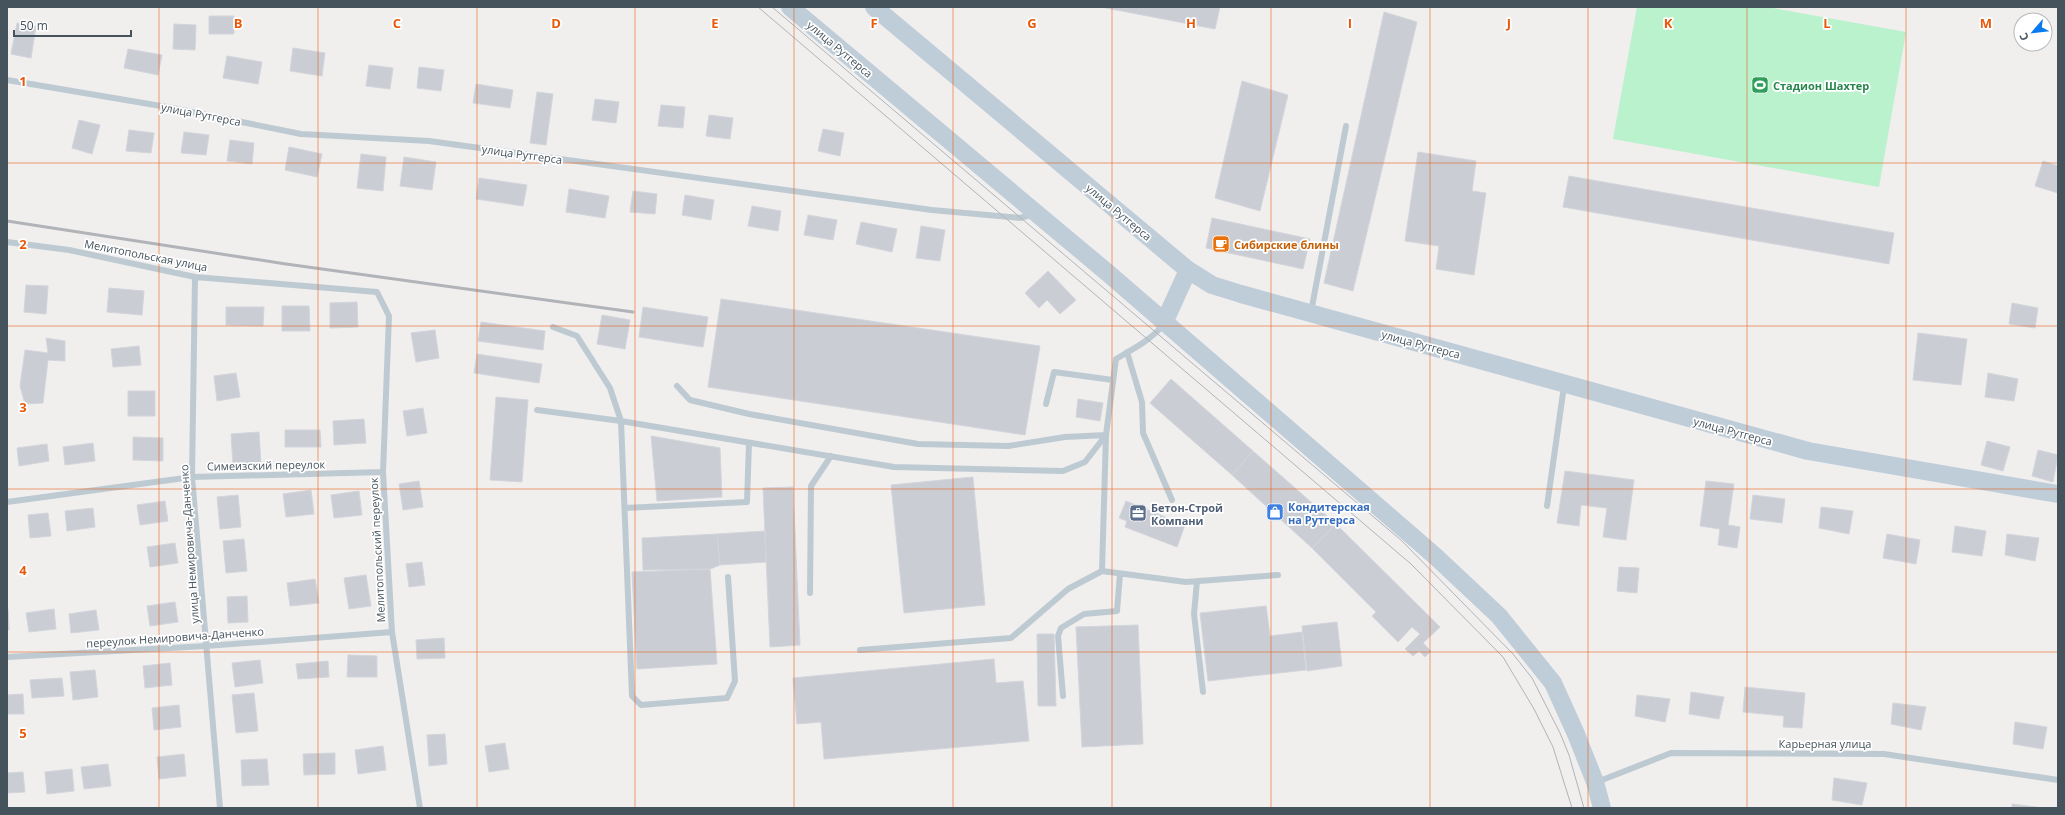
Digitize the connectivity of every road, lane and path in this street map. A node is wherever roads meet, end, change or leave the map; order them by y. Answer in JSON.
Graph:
{"nodes":[{"id":1,"x":790,"y":7,"type":"edge"},
{"id":2,"x":874,"y":7,"type":"edge"},
{"id":3,"x":7,"y":80,"type":"edge"},
{"id":4,"x":1346,"y":126,"type":"dead end"},
{"id":5,"x":1038,"y":214,"type":"junction"},
{"id":6,"x":7,"y":242,"type":"edge"},
{"id":7,"x":1188,"y":270,"type":"junction"},
{"id":8,"x":194,"y":277,"type":"junction"},
{"id":9,"x":378,"y":292,"type":"joint"},
{"id":10,"x":1310,"y":314,"type":"junction"},
{"id":11,"x":1164,"y":323,"type":"junction"},
{"id":12,"x":553,"y":327,"type":"dead end"},
{"id":13,"x":1128,"y":352,"type":"junction"},
{"id":14,"x":1113,"y":380,"type":"junction"},
{"id":15,"x":1565,"y":384,"type":"junction"},
{"id":16,"x":677,"y":386,"type":"dead end"},
{"id":17,"x":1046,"y":404,"type":"dead end"},
{"id":18,"x":538,"y":410,"type":"dead end"},
{"id":19,"x":621,"y":421,"type":"junction"},
{"id":20,"x":1106,"y":435,"type":"junction"},
{"id":21,"x":749,"y":443,"type":"junction"},
{"id":22,"x":831,"y":456,"type":"junction"},
{"id":23,"x":383,"y":472,"type":"junction"},
{"id":24,"x":192,"y":477,"type":"junction"},
{"id":25,"x":2058,"y":494,"type":"edge"},
{"id":26,"x":1172,"y":500,"type":"dead end"},
{"id":27,"x":7,"y":502,"type":"edge"},
{"id":28,"x":1547,"y":506,"type":"dead end"},
{"id":29,"x":625,"y":508,"type":"junction"},
{"id":30,"x":1102,"y":571,"type":"junction"},
{"id":31,"x":1120,"y":574,"type":"junction"},
{"id":32,"x":1278,"y":575,"type":"dead end"},
{"id":33,"x":728,"y":577,"type":"dead end"},
{"id":34,"x":1197,"y":581,"type":"junction"},
{"id":35,"x":810,"y":592,"type":"dead end"},
{"id":36,"x":392,"y":632,"type":"junction"},
{"id":37,"x":206,"y":646,"type":"junction"},
{"id":38,"x":860,"y":650,"type":"dead end"},
{"id":39,"x":7,"y":657,"type":"edge"},
{"id":40,"x":1203,"y":692,"type":"dead end"},
{"id":41,"x":1063,"y":696,"type":"dead end"},
{"id":42,"x":2058,"y":780,"type":"edge"},
{"id":43,"x":1595,"y":782,"type":"junction"},
{"id":44,"x":220,"y":808,"type":"edge"},
{"id":45,"x":420,"y":808,"type":"edge"},
{"id":46,"x":1602,"y":808,"type":"edge"}],
"edges":[{"from":1,"to":5,"type":"main road","name":"улица Рутгерса"},
{"from":2,"to":7,"type":"main road","name":"улица Рутгерса"},
{"from":3,"to":5,"type":"lane","name":"улица Рутгерса"},
{"from":4,"to":10,"type":"lane"},
{"from":5,"to":11,"type":"main road","name":"улица Рутгерса"},
{"from":6,"to":8,"type":"lane","name":"Мелитопольская улица"},
{"from":7,"to":10,"type":"main road","name":"улица Рутгерса"},
{"from":7,"to":11,"type":"main road"},
{"from":8,"to":9,"type":"lane","name":"Мелитопольская улица"},
{"from":8,"to":24,"type":"lane","name":"улица Немировича-Данченко"},
{"from":9,"to":23,"type":"lane","name":"Мелитопольский переулок"},
{"from":10,"to":15,"type":"main road","name":"улица Рутгерса"},
{"from":11,"to":13,"type":"lane"},
{"from":11,"to":43,"type":"main road","name":"улица Рутгерса"},
{"from":12,"to":19,"type":"lane"},
{"from":13,"to":14,"type":"lane"},
{"from":13,"to":26,"type":"lane"},
{"from":14,"to":17,"type":"lane"},
{"from":14,"to":20,"type":"lane"},
{"from":15,"to":25,"type":"main road","name":"улица Рутгерса"},
{"from":15,"to":28,"type":"lane"},
{"from":16,"to":20,"type":"lane"},
{"from":18,"to":19,"type":"lane"},
{"from":19,"to":21,"type":"lane"},
{"from":19,"to":29,"type":"lane"},
{"from":20,"to":22,"type":"lane"},
{"from":20,"to":30,"type":"lane"},
{"from":21,"to":22,"type":"lane"},
{"from":21,"to":29,"type":"lane"},
{"from":22,"to":35,"type":"lane"},
{"from":23,"to":24,"type":"lane","name":"Симеизский переулок"},
{"from":23,"to":36,"type":"lane","name":"Мелитопольский переулок"},
{"from":24,"to":27,"type":"lane","name":"Симеизский переулок"},
{"from":24,"to":37,"type":"lane","name":"улица Немировича-Данченко"},
{"from":29,"to":33,"type":"lane"},
{"from":30,"to":31,"type":"lane"},
{"from":30,"to":38,"type":"lane"},
{"from":31,"to":34,"type":"lane"},
{"from":31,"to":41,"type":"lane"},
{"from":32,"to":34,"type":"lane"},
{"from":34,"to":40,"type":"lane"},
{"from":36,"to":37,"type":"lane","name":"переулок Немировича-Данченко"},
{"from":36,"to":45,"type":"lane","name":"Мелитопольский переулок"},
{"from":37,"to":39,"type":"lane","name":"переулок Немировича-Данченко"},
{"from":37,"to":44,"type":"lane","name":"улица Немировича-Данченко"},
{"from":42,"to":43,"type":"lane","name":"Карьерная улица"},
{"from":43,"to":46,"type":"main road","name":"улица Рутгерса"}]}
